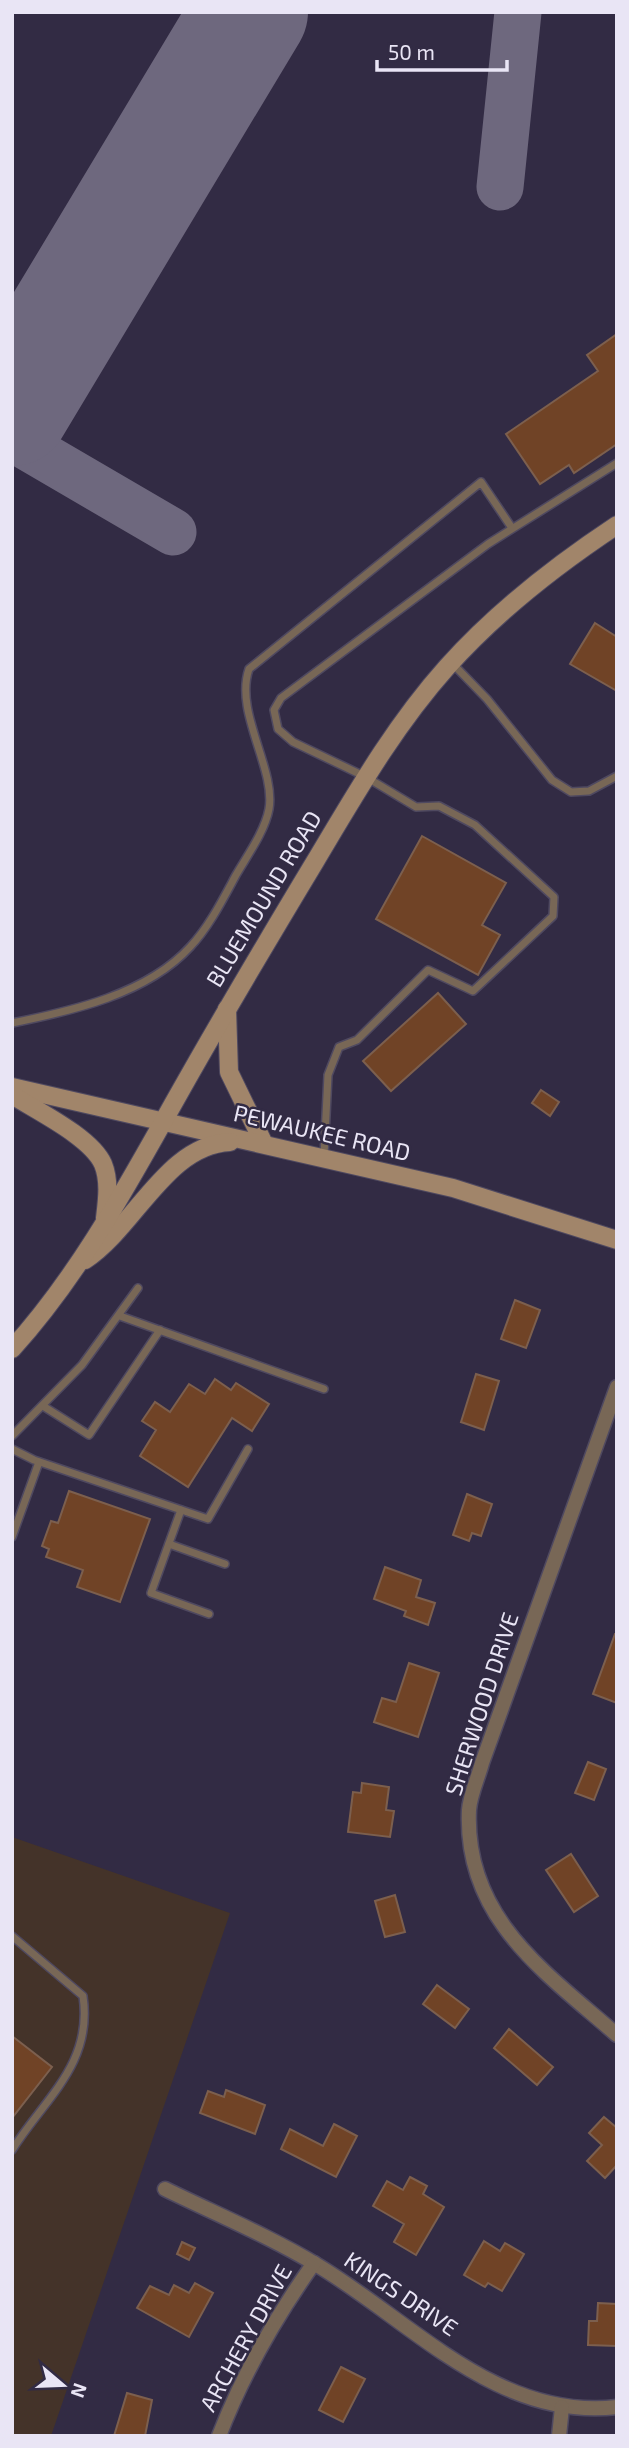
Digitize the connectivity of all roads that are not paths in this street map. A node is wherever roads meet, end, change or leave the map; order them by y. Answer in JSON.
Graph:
{"nodes":[{"id":1,"x":617,"y":463,"type":"edge"},
{"id":2,"x":617,"y":525,"type":"edge"},
{"id":3,"x":512,"y":528,"type":"junction"},
{"id":4,"x":451,"y":662,"type":"junction"},
{"id":5,"x":617,"y":776,"type":"edge"},
{"id":6,"x":366,"y":777,"type":"junction"},
{"id":7,"x":227,"y":1009,"type":"junction"},
{"id":8,"x":12,"y":1023,"type":"edge"},
{"id":9,"x":12,"y":1087,"type":"edge"},
{"id":10,"x":12,"y":1095,"type":"edge"},
{"id":11,"x":163,"y":1121,"type":"junction"},
{"id":12,"x":257,"y":1143,"type":"junction"},
{"id":13,"x":324,"y":1158,"type":"junction"},
{"id":14,"x":105,"y":1222,"type":"junction"},
{"id":15,"x":617,"y":1240,"type":"edge"},
{"id":16,"x":75,"y":1268,"type":"junction"},
{"id":17,"x":138,"y":1288,"type":"dead end"},
{"id":18,"x":120,"y":1316,"type":"junction"},
{"id":19,"x":160,"y":1330,"type":"junction"},
{"id":20,"x":12,"y":1349,"type":"edge"},
{"id":21,"x":617,"y":1387,"type":"edge"},
{"id":22,"x":324,"y":1389,"type":"dead end"},
{"id":23,"x":43,"y":1406,"type":"junction"},
{"id":24,"x":12,"y":1436,"type":"edge"},
{"id":25,"x":12,"y":1449,"type":"edge"},
{"id":26,"x":248,"y":1449,"type":"dead end"},
{"id":27,"x":39,"y":1462,"type":"junction"},
{"id":28,"x":181,"y":1510,"type":"junction"},
{"id":29,"x":12,"y":1537,"type":"edge"},
{"id":30,"x":169,"y":1544,"type":"junction"},
{"id":31,"x":225,"y":1564,"type":"dead end"},
{"id":32,"x":209,"y":1614,"type":"dead end"},
{"id":33,"x":12,"y":1936,"type":"edge"},
{"id":34,"x":617,"y":2035,"type":"edge"},
{"id":35,"x":12,"y":2150,"type":"edge"},
{"id":36,"x":165,"y":2189,"type":"dead end"},
{"id":37,"x":314,"y":2263,"type":"junction"},
{"id":38,"x":562,"y":2407,"type":"junction"},
{"id":39,"x":617,"y":2407,"type":"edge"},
{"id":40,"x":219,"y":2436,"type":"edge"},
{"id":41,"x":558,"y":2436,"type":"edge"}],
"edges":[{"from":1,"to":3,"type":"lane"},
{"from":2,"to":4,"type":"main road","name":"BLUEMOUND ROAD"},
{"from":3,"to":6,"type":"lane"},
{"from":3,"to":8,"type":"lane"},
{"from":4,"to":5,"type":"lane"},
{"from":4,"to":6,"type":"main road","name":"BLUEMOUND ROAD"},
{"from":6,"to":7,"type":"main road","name":"BLUEMOUND ROAD"},
{"from":6,"to":13,"type":"lane"},
{"from":7,"to":11,"type":"main road","name":"BLUEMOUND ROAD"},
{"from":7,"to":12,"type":"main road"},
{"from":9,"to":11,"type":"main road","name":"PEWAUKEE ROAD"},
{"from":10,"to":14,"type":"main road"},
{"from":11,"to":12,"type":"main road","name":"PEWAUKEE ROAD"},
{"from":11,"to":14,"type":"main road","name":"BLUEMOUND ROAD"},
{"from":12,"to":13,"type":"main road","name":"PEWAUKEE ROAD"},
{"from":12,"to":16,"type":"main road"},
{"from":13,"to":15,"type":"main road","name":"PEWAUKEE ROAD"},
{"from":14,"to":16,"type":"main road","name":"BLUEMOUND ROAD"},
{"from":16,"to":20,"type":"main road","name":"BLUEMOUND ROAD"},
{"from":17,"to":18,"type":"lane"},
{"from":18,"to":19,"type":"lane"},
{"from":18,"to":23,"type":"lane"},
{"from":19,"to":22,"type":"lane"},
{"from":19,"to":23,"type":"lane"},
{"from":21,"to":34,"type":"street","name":"SHERWOOD DRIVE"},
{"from":23,"to":24,"type":"lane"},
{"from":25,"to":27,"type":"lane"},
{"from":26,"to":28,"type":"lane"},
{"from":27,"to":28,"type":"lane"},
{"from":27,"to":29,"type":"lane"},
{"from":28,"to":30,"type":"lane"},
{"from":30,"to":31,"type":"lane"},
{"from":30,"to":32,"type":"lane"},
{"from":33,"to":35,"type":"lane"},
{"from":36,"to":37,"type":"street","name":"KINGS DRIVE"},
{"from":37,"to":38,"type":"street","name":"KINGS DRIVE"},
{"from":37,"to":40,"type":"street","name":"ARCHERY DRIVE"},
{"from":38,"to":39,"type":"street","name":"KINGS DRIVE"},
{"from":38,"to":41,"type":"street"}]}
